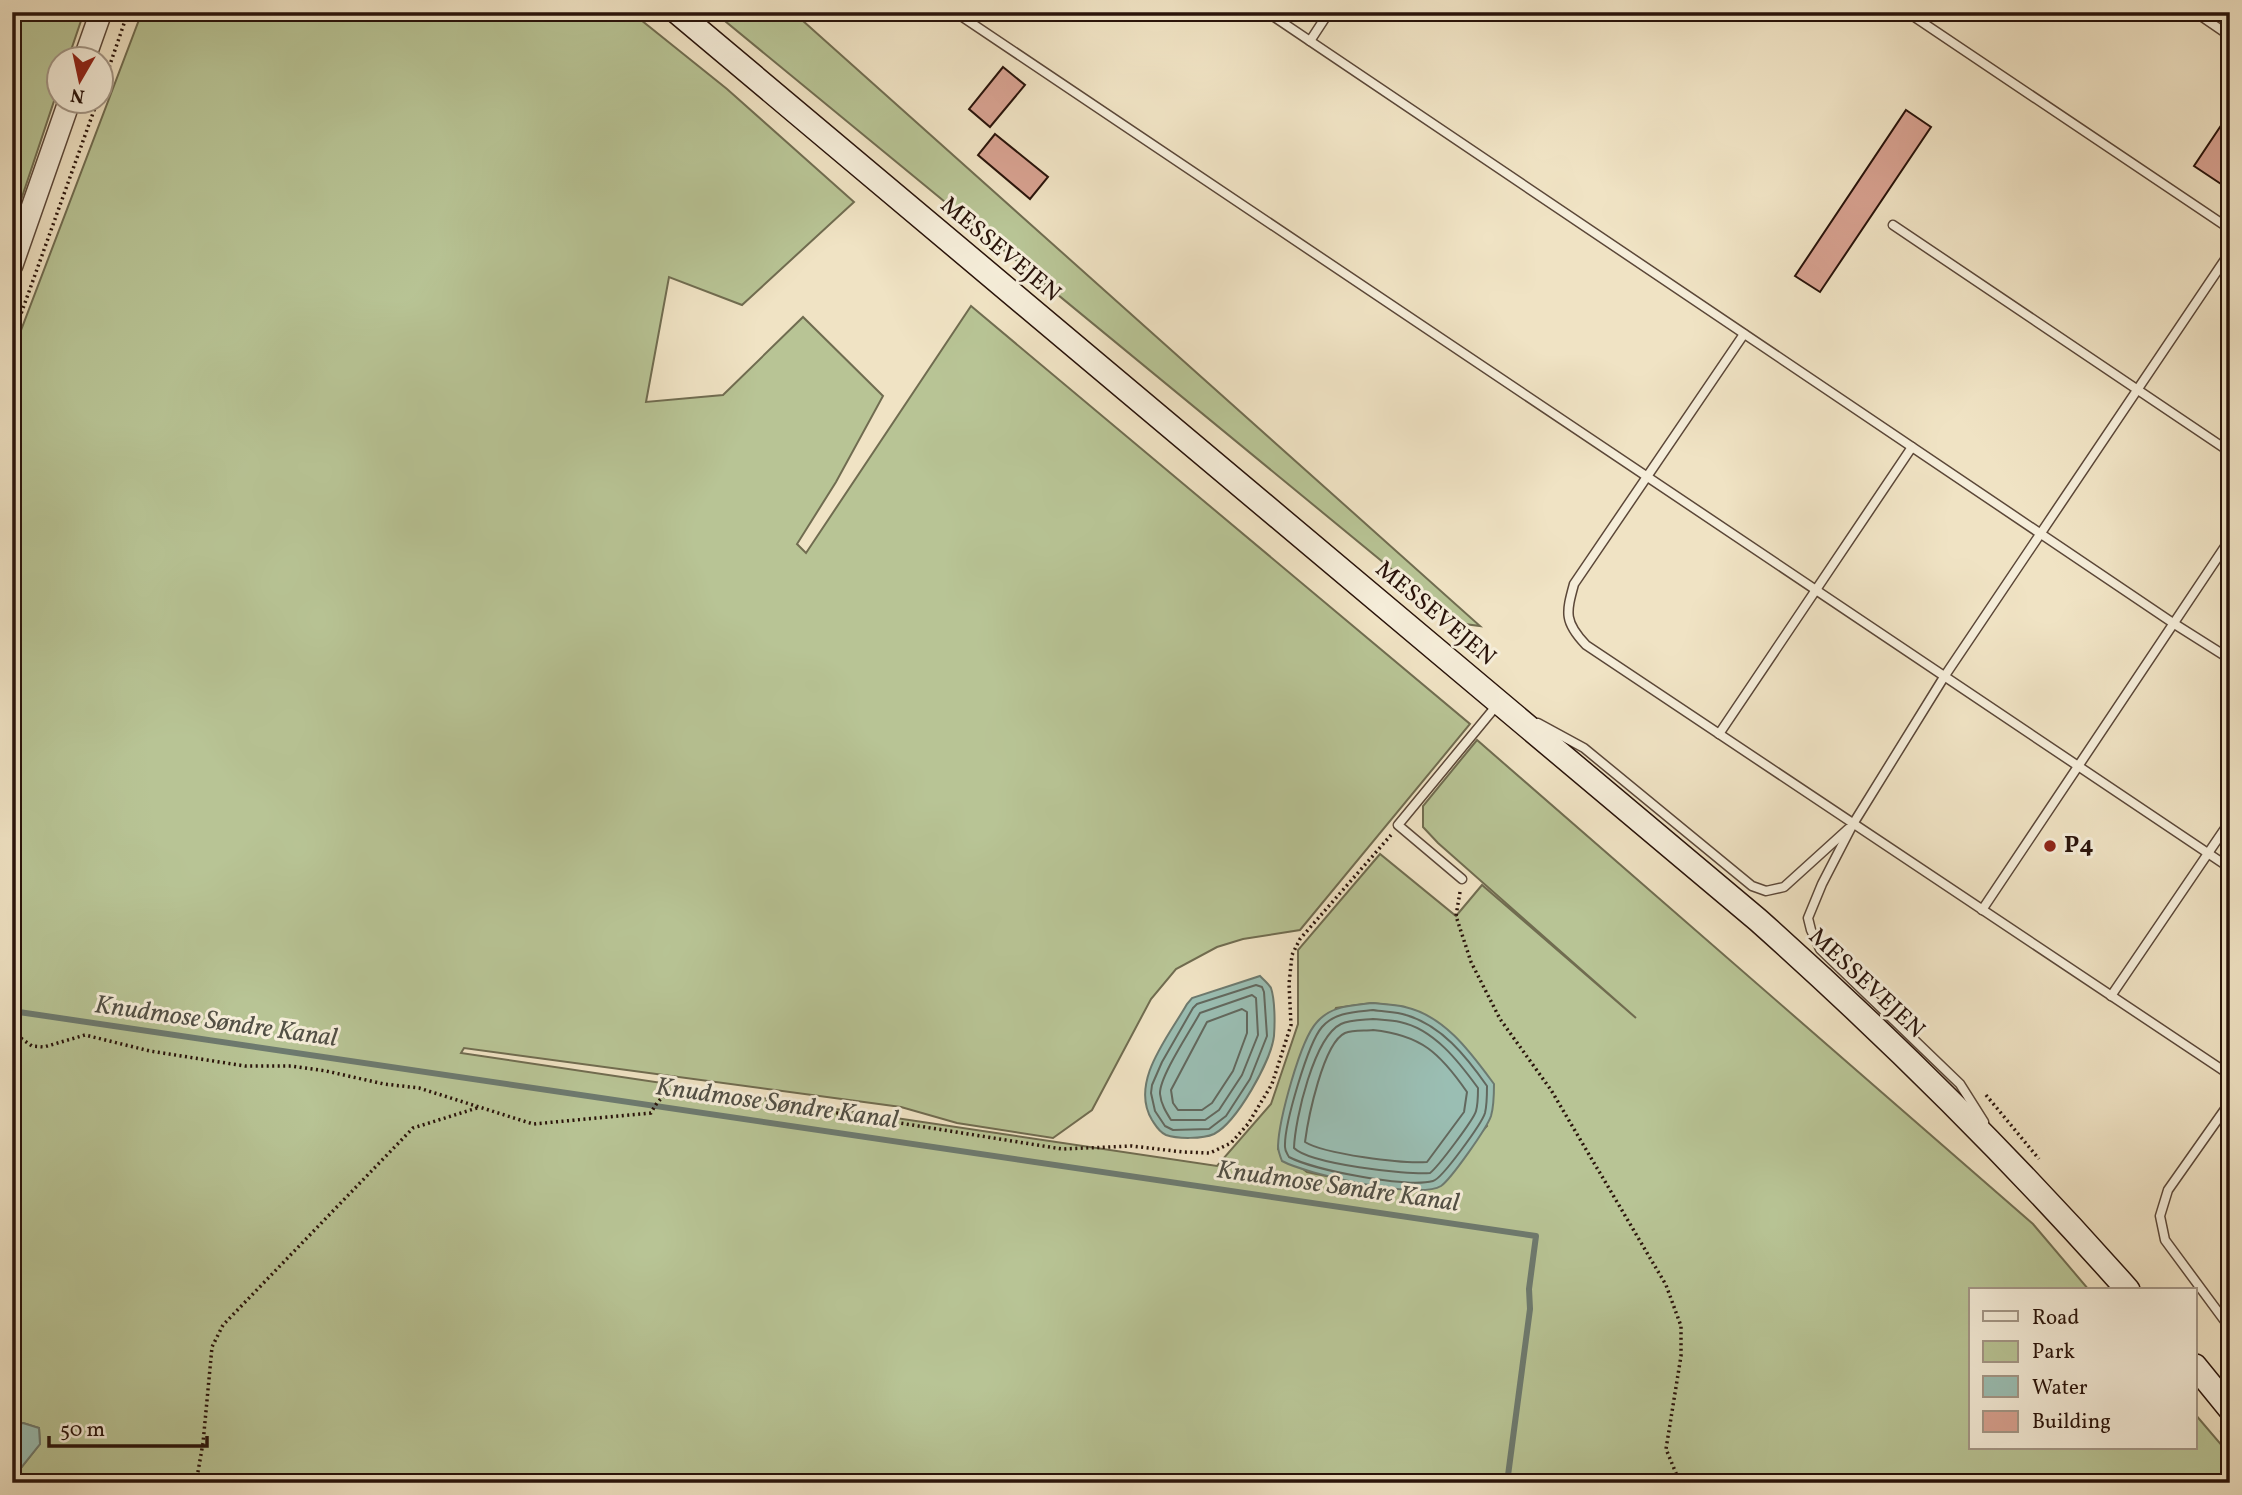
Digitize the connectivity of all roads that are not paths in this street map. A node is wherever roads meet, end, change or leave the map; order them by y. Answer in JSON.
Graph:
{"nodes":[{"id":1,"x":101,"y":12,"type":"edge"},
{"id":2,"x":677,"y":12,"type":"edge"},
{"id":3,"x":955,"y":12,"type":"edge"},
{"id":4,"x":1267,"y":12,"type":"edge"},
{"id":5,"x":1329,"y":12,"type":"edge"},
{"id":6,"x":1907,"y":12,"type":"edge"},
{"id":7,"x":2194,"y":12,"type":"edge"},
{"id":8,"x":2230,"y":36,"type":"edge"},
{"id":9,"x":1310,"y":41,"type":"junction"},
{"id":10,"x":89,"y":46,"type":"edge"},
{"id":11,"x":64,"y":116,"type":"edge"},
{"id":12,"x":1893,"y":225,"type":"dead end"},
{"id":13,"x":2230,"y":229,"type":"edge"},
{"id":14,"x":2230,"y":253,"type":"edge"},
{"id":15,"x":12,"y":265,"type":"edge"},
{"id":16,"x":1744,"y":334,"type":"junction"},
{"id":17,"x":2137,"y":390,"type":"junction"},
{"id":18,"x":1912,"y":447,"type":"junction"},
{"id":19,"x":2230,"y":452,"type":"edge"},
{"id":20,"x":1647,"y":477,"type":"junction"},
{"id":21,"x":2040,"y":534,"type":"junction"},
{"id":22,"x":2230,"y":539,"type":"edge"},
{"id":23,"x":1815,"y":590,"type":"junction"},
{"id":24,"x":2173,"y":623,"type":"junction"},
{"id":25,"x":2230,"y":659,"type":"edge"},
{"id":26,"x":1944,"y":677,"type":"junction"},
{"id":27,"x":1500,"y":701,"type":"junction"},
{"id":28,"x":1719,"y":734,"type":"junction"},
{"id":29,"x":2078,"y":766,"type":"junction"},
{"id":30,"x":2230,"y":821,"type":"edge"},
{"id":31,"x":1853,"y":824,"type":"junction"},
{"id":32,"x":2208,"y":854,"type":"junction"},
{"id":33,"x":2230,"y":869,"type":"edge"},
{"id":34,"x":1462,"y":879,"type":"road end"},
{"id":35,"x":1982,"y":909,"type":"junction"},
{"id":36,"x":2112,"y":996,"type":"junction"},
{"id":37,"x":2230,"y":1075,"type":"edge"},
{"id":38,"x":2230,"y":1102,"type":"edge"},
{"id":39,"x":2004,"y":1154,"type":"junction"},
{"id":40,"x":2126,"y":1288,"type":"edge"},
{"id":41,"x":2230,"y":1328,"type":"edge"},
{"id":42,"x":2196,"y":1367,"type":"edge"},
{"id":43,"x":2230,"y":1409,"type":"edge"}],
"edges":[{"from":1,"to":10,"type":"street"},
{"from":2,"to":27,"type":"main road","name":"MESSEVEJEN"},
{"from":3,"to":20,"type":"lane"},
{"from":4,"to":9,"type":"lane"},
{"from":5,"to":9,"type":"lane"},
{"from":6,"to":13,"type":"lane"},
{"from":7,"to":8,"type":"lane"},
{"from":9,"to":16,"type":"lane"},
{"from":11,"to":15,"type":"street"},
{"from":12,"to":17,"type":"lane"},
{"from":14,"to":17,"type":"lane"},
{"from":16,"to":18,"type":"lane"},
{"from":16,"to":20,"type":"lane"},
{"from":17,"to":19,"type":"lane"},
{"from":17,"to":21,"type":"lane"},
{"from":18,"to":21,"type":"lane"},
{"from":18,"to":23,"type":"lane"},
{"from":20,"to":23,"type":"lane"},
{"from":20,"to":28,"type":"lane"},
{"from":21,"to":24,"type":"lane"},
{"from":21,"to":26,"type":"lane"},
{"from":22,"to":24,"type":"lane"},
{"from":23,"to":26,"type":"lane"},
{"from":23,"to":28,"type":"lane"},
{"from":24,"to":25,"type":"lane"},
{"from":24,"to":29,"type":"lane"},
{"from":26,"to":29,"type":"lane"},
{"from":26,"to":31,"type":"lane"},
{"from":27,"to":31,"type":"lane"},
{"from":27,"to":34,"type":"lane"},
{"from":27,"to":39,"type":"main road","name":"MESSEVEJEN"},
{"from":28,"to":31,"type":"lane"},
{"from":29,"to":32,"type":"lane"},
{"from":29,"to":35,"type":"lane"},
{"from":30,"to":32,"type":"lane"},
{"from":31,"to":35,"type":"lane"},
{"from":31,"to":39,"type":"lane"},
{"from":32,"to":33,"type":"lane"},
{"from":32,"to":36,"type":"lane"},
{"from":35,"to":36,"type":"lane"},
{"from":36,"to":37,"type":"lane"},
{"from":38,"to":41,"type":"lane"},
{"from":39,"to":40,"type":"main road","name":"MESSEVEJEN"},
{"from":42,"to":43,"type":"main road"}]}
